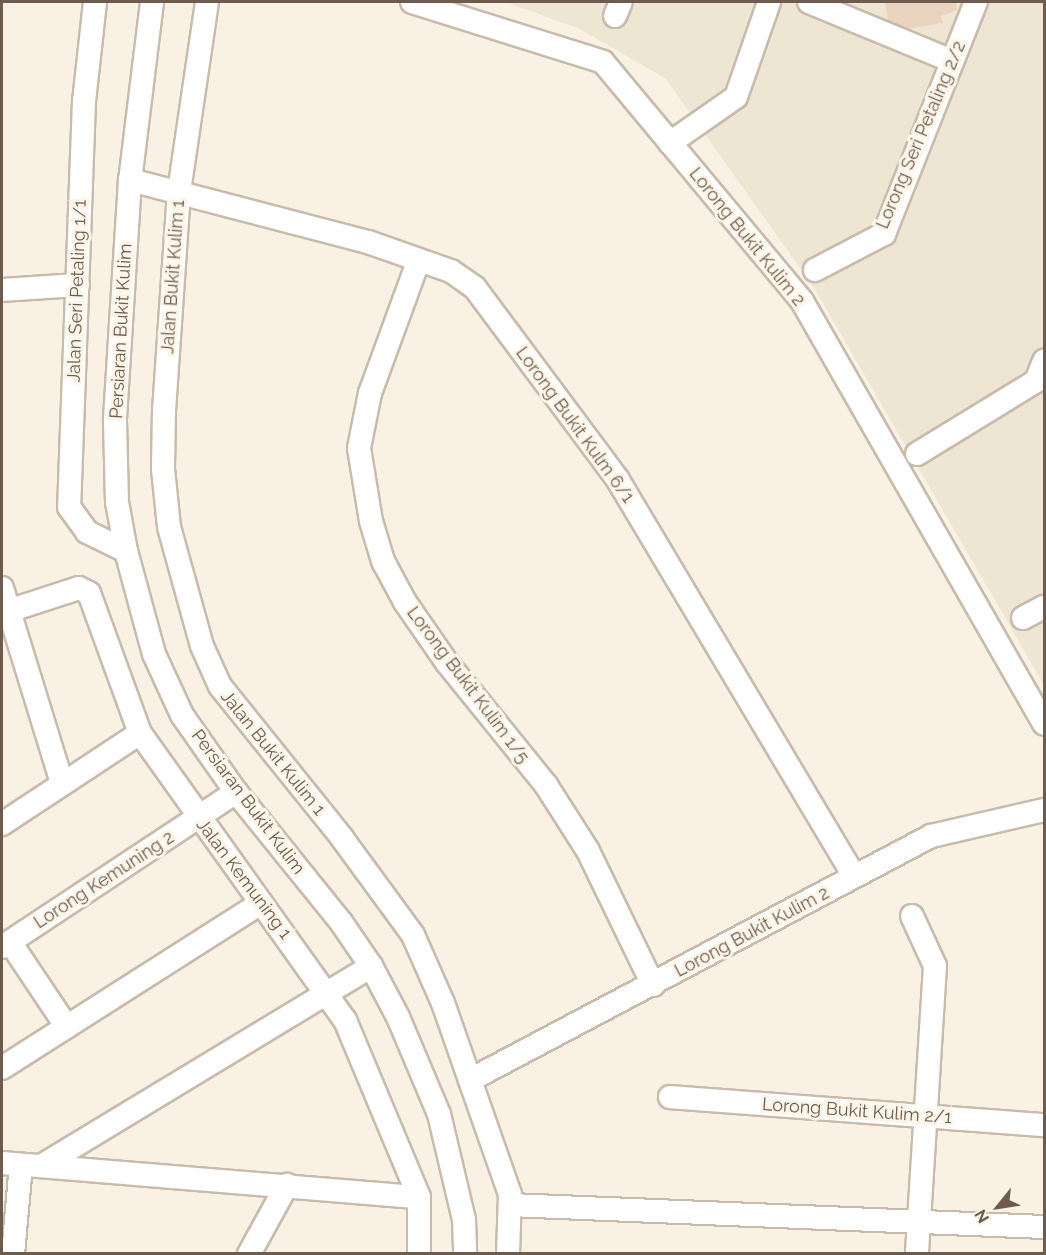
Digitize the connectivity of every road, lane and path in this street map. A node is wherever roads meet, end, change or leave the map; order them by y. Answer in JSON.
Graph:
{"nodes":[{"id":1,"x":95,"y":2,"type":"edge"},
{"id":2,"x":152,"y":2,"type":"edge"},
{"id":3,"x":207,"y":2,"type":"edge"},
{"id":4,"x":412,"y":2,"type":"edge"},
{"id":5,"x":769,"y":2,"type":"edge"},
{"id":6,"x":809,"y":2,"type":"edge"},
{"id":7,"x":976,"y":2,"type":"edge"},
{"id":8,"x":952,"y":61,"type":"junction"},
{"id":9,"x":670,"y":143,"type":"junction"},
{"id":10,"x":130,"y":180,"type":"junction"},
{"id":11,"x":178,"y":191,"type":"junction"},
{"id":12,"x":418,"y":262,"type":"junction"},
{"id":13,"x":815,"y":270,"type":"dead end"},
{"id":14,"x":78,"y":285,"type":"junction"},
{"id":15,"x":2,"y":290,"type":"edge"},
{"id":16,"x":1044,"y":361,"type":"edge"},
{"id":17,"x":917,"y":454,"type":"dead end"},
{"id":18,"x":126,"y":551,"type":"junction"},
{"id":19,"x":2,"y":588,"type":"edge"},
{"id":20,"x":1044,"y":607,"type":"edge"},
{"id":21,"x":5,"y":612,"type":"edge"},
{"id":22,"x":1023,"y":618,"type":"dead end"},
{"id":23,"x":1044,"y":724,"type":"edge"},
{"id":24,"x":140,"y":733,"type":"junction"},
{"id":25,"x":62,"y":783,"type":"junction"},
{"id":26,"x":236,"y":792,"type":"junction"},
{"id":27,"x":1044,"y":810,"type":"edge"},
{"id":28,"x":199,"y":819,"type":"junction"},
{"id":29,"x":2,"y":824,"type":"edge"},
{"id":30,"x":854,"y":876,"type":"junction"},
{"id":31,"x":261,"y":903,"type":"junction"},
{"id":32,"x":912,"y":916,"type":"dead end"},
{"id":33,"x":6,"y":944,"type":"edge"},
{"id":34,"x":371,"y":966,"type":"junction"},
{"id":35,"x":653,"y":985,"type":"junction"},
{"id":36,"x":328,"y":992,"type":"junction"},
{"id":37,"x":67,"y":1027,"type":"junction"},
{"id":38,"x":2,"y":1068,"type":"edge"},
{"id":39,"x":470,"y":1080,"type":"junction"},
{"id":40,"x":670,"y":1097,"type":"dead end"},
{"id":41,"x":926,"y":1116,"type":"junction"},
{"id":42,"x":1044,"y":1125,"type":"edge"},
{"id":43,"x":22,"y":1164,"type":"edge"},
{"id":44,"x":287,"y":1185,"type":"junction"},
{"id":45,"x":419,"y":1197,"type":"junction"},
{"id":46,"x":510,"y":1205,"type":"junction"},
{"id":47,"x":919,"y":1223,"type":"junction"},
{"id":48,"x":1044,"y":1227,"type":"edge"},
{"id":49,"x":13,"y":1254,"type":"edge"},
{"id":50,"x":249,"y":1254,"type":"edge"},
{"id":51,"x":419,"y":1254,"type":"edge"},
{"id":52,"x":465,"y":1254,"type":"edge"},
{"id":53,"x":508,"y":1254,"type":"edge"},
{"id":54,"x":917,"y":1254,"type":"edge"}],
"edges":[{"from":1,"to":14,"type":"street","name":"Jalan Seri Petaling 1/1"},
{"from":2,"to":10,"type":"street","name":"Persiaran Bukit Kulim"},
{"from":3,"to":11,"type":"street","name":"Jalan Bukit Kulim 1"},
{"from":4,"to":9,"type":"street","name":"Lorong Bukit Kulim 2"},
{"from":5,"to":9,"type":"street"},
{"from":6,"to":8,"type":"street"},
{"from":7,"to":8,"type":"street","name":"Lorong Seri Petaling 2/2"},
{"from":8,"to":13,"type":"street","name":"Lorong Seri Petaling 2/2"},
{"from":9,"to":23,"type":"street","name":"Lorong Bukit Kulim 2"},
{"from":10,"to":11,"type":"street","name":"Lorong Bukit Kulm 6/1"},
{"from":10,"to":18,"type":"street","name":"Persiaran Bukit Kulim"},
{"from":11,"to":12,"type":"street","name":"Lorong Bukit Kulm 6/1"},
{"from":11,"to":39,"type":"street","name":"Jalan Bukit Kulim 1"},
{"from":12,"to":30,"type":"street","name":"Lorong Bukit Kulm 6/1"},
{"from":12,"to":35,"type":"street","name":"Lorong Bukit Kulim 1/5"},
{"from":14,"to":15,"type":"street"},
{"from":14,"to":18,"type":"street","name":"Jalan Seri Petaling 1/1"},
{"from":16,"to":17,"type":"street"},
{"from":18,"to":26,"type":"street","name":"Persiaran Bukit Kulim"},
{"from":19,"to":21,"type":"street"},
{"from":20,"to":22,"type":"street"},
{"from":21,"to":24,"type":"street","name":"Jalan Kemuning 1"},
{"from":21,"to":25,"type":"street"},
{"from":24,"to":25,"type":"street"},
{"from":24,"to":28,"type":"street","name":"Jalan Kemuning 1"},
{"from":25,"to":29,"type":"street"},
{"from":26,"to":28,"type":"street","name":"Lorong Kemuning 2"},
{"from":26,"to":34,"type":"street","name":"Persiaran Bukit Kulim"},
{"from":27,"to":30,"type":"street","name":"Lorong Bukit Kulim 2"},
{"from":28,"to":31,"type":"street","name":"Jalan Kemuning 1"},
{"from":28,"to":33,"type":"street","name":"Lorong Kemuning 2"},
{"from":30,"to":35,"type":"street","name":"Lorong Bukit Kulim 2"},
{"from":31,"to":36,"type":"street","name":"Jalan Kemuning 1"},
{"from":31,"to":37,"type":"street"},
{"from":32,"to":41,"type":"street"},
{"from":33,"to":37,"type":"street"},
{"from":34,"to":36,"type":"street"},
{"from":34,"to":52,"type":"street","name":"Persiaran Bukit Kulim"},
{"from":35,"to":39,"type":"street","name":"Lorong Bukit Kulim 2"},
{"from":36,"to":43,"type":"street"},
{"from":36,"to":45,"type":"street","name":"Jalan Kemuning 1"},
{"from":37,"to":38,"type":"street"},
{"from":39,"to":46,"type":"street","name":"Jalan Bukit Kulim 1"},
{"from":40,"to":41,"type":"street","name":"Lorong Bukit Kulim 2/1"},
{"from":41,"to":42,"type":"street","name":"Lorong Bukit Kulim 2/1"},
{"from":41,"to":47,"type":"street"},
{"from":43,"to":44,"type":"street"},
{"from":43,"to":49,"type":"street"},
{"from":44,"to":45,"type":"street"},
{"from":44,"to":50,"type":"street"},
{"from":45,"to":51,"type":"street","name":"Jalan Kemuning 1"},
{"from":46,"to":47,"type":"street"},
{"from":46,"to":53,"type":"street","name":"Jalan Bukit Kulim 1"},
{"from":47,"to":48,"type":"street"},
{"from":47,"to":54,"type":"street"}]}
